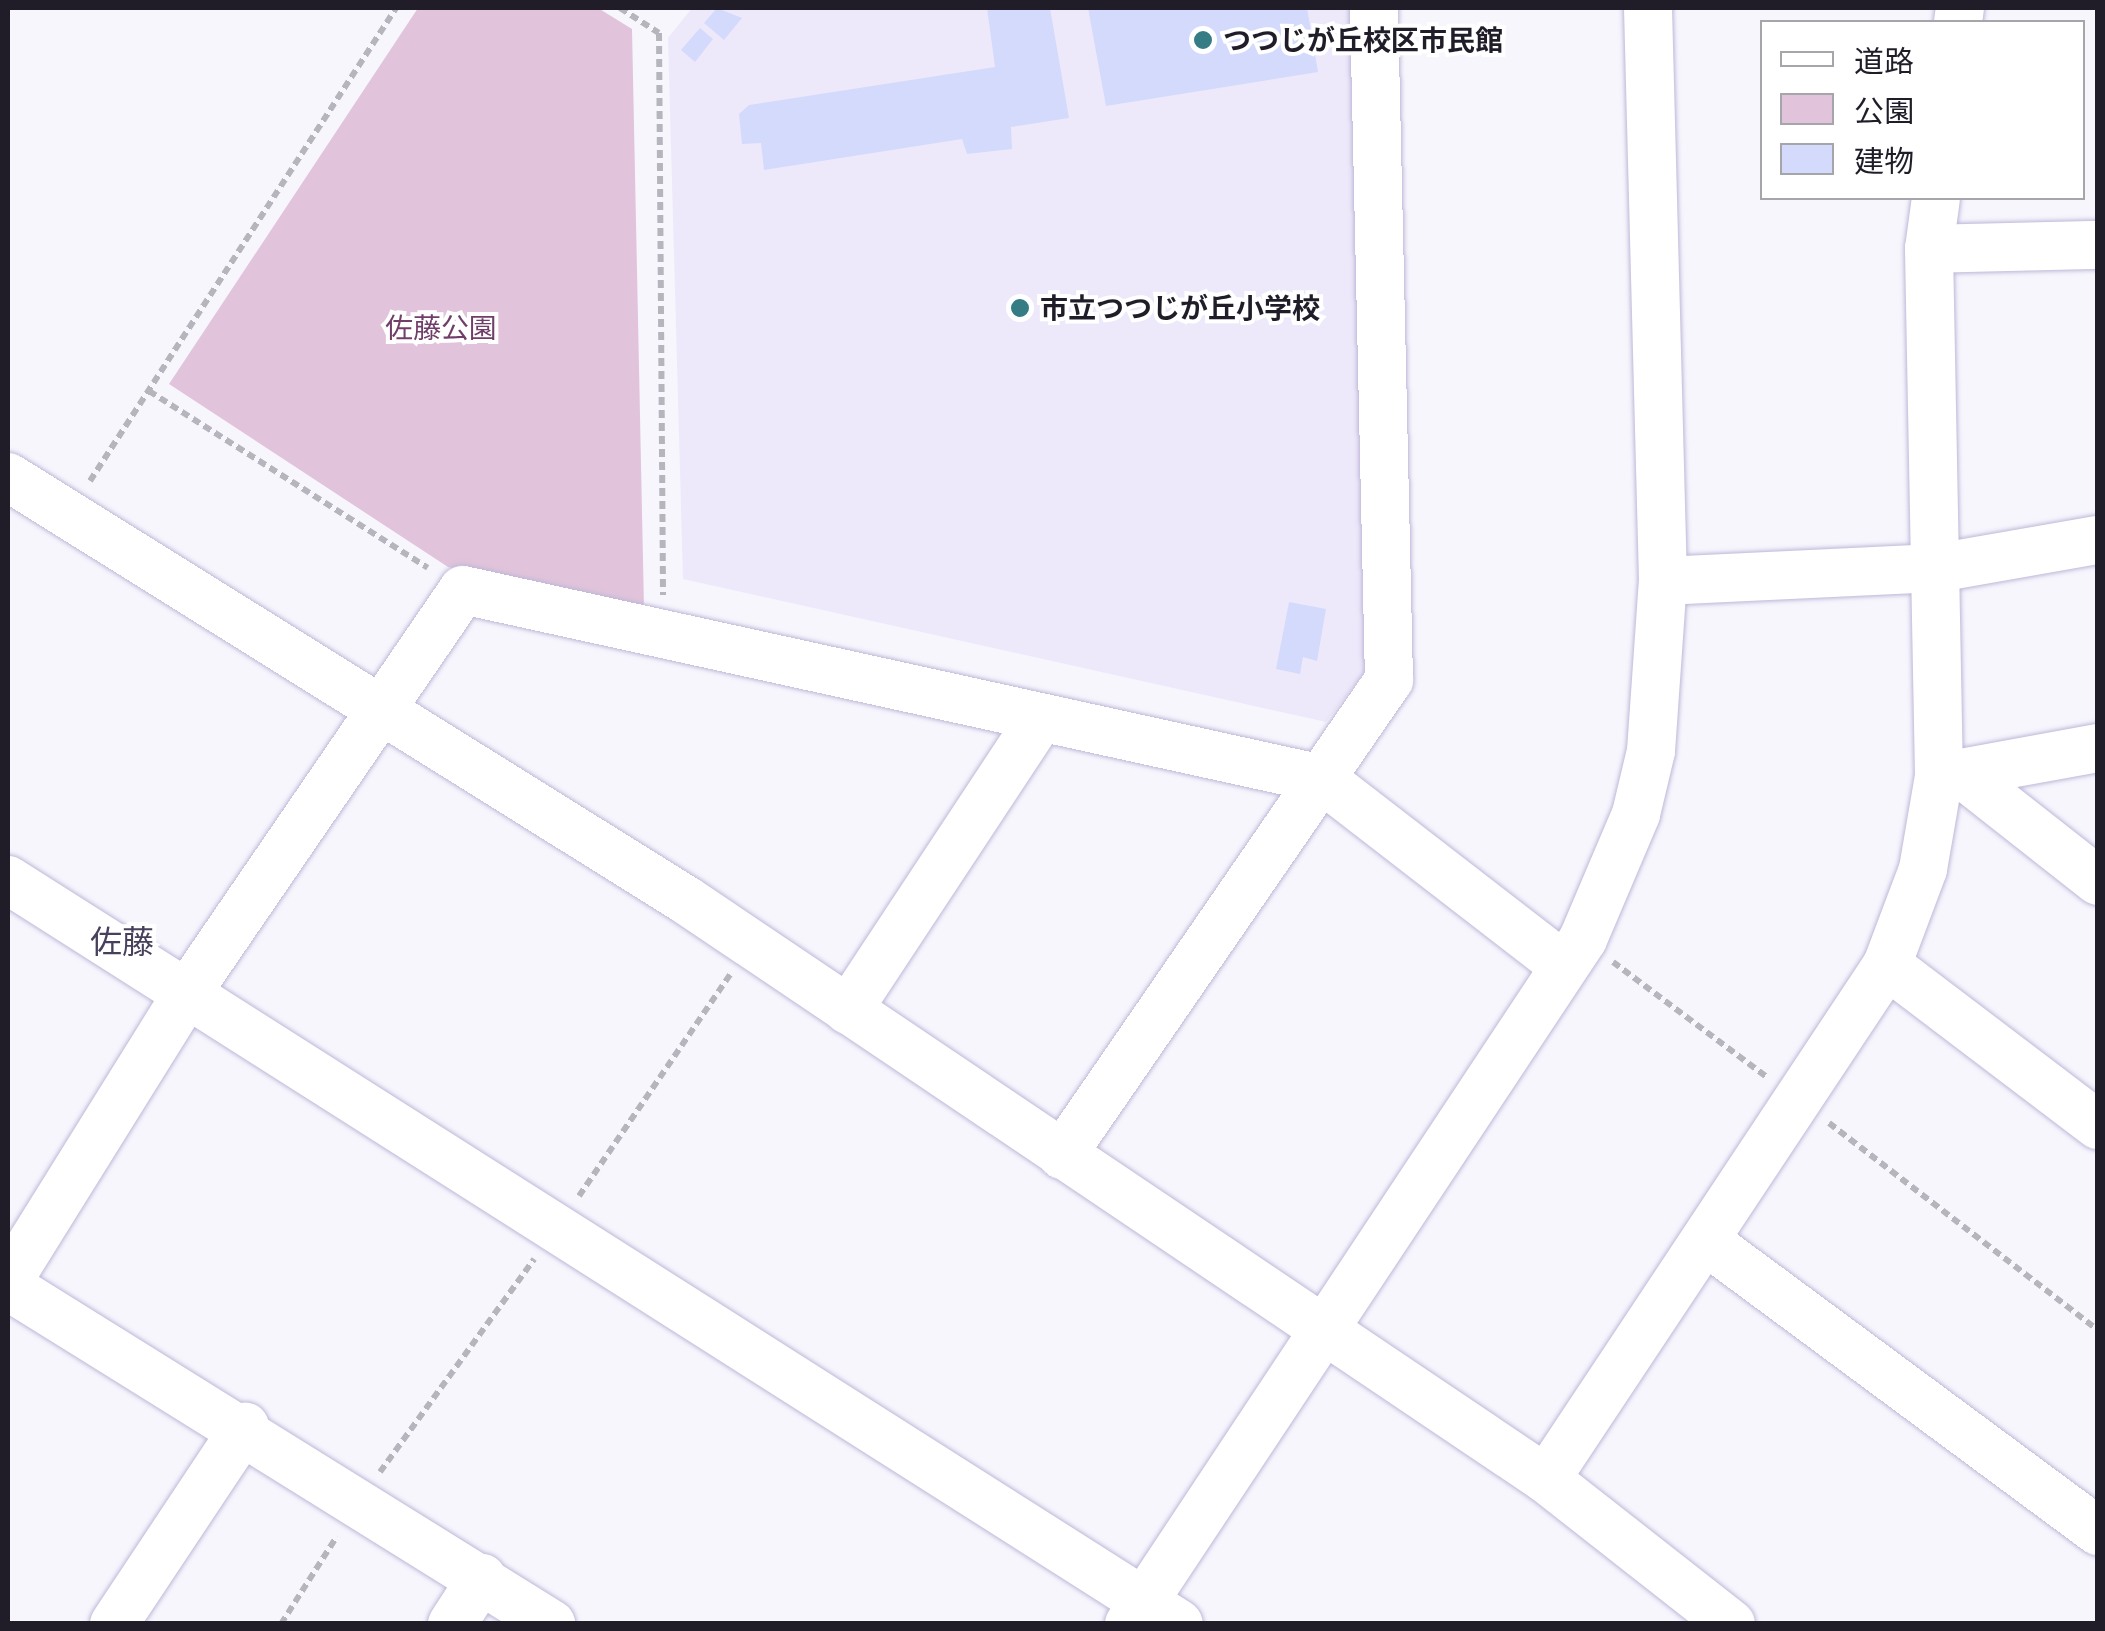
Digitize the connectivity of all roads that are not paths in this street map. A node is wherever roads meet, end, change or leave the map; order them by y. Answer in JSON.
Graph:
{"nodes":[{"id":1,"x":1374,"y":8,"type":"edge"},
{"id":2,"x":1648,"y":8,"type":"edge"},
{"id":3,"x":1936,"y":200,"type":"edge"},
{"id":4,"x":2098,"y":245,"type":"edge"},
{"id":5,"x":1929,"y":250,"type":"junction"},
{"id":6,"x":8,"y":477,"type":"edge"},
{"id":7,"x":2098,"y":540,"type":"edge"},
{"id":8,"x":1937,"y":568,"type":"junction"},
{"id":9,"x":1663,"y":581,"type":"junction"},
{"id":10,"x":376,"y":712,"type":"junction"},
{"id":11,"x":1040,"y":719,"type":"junction"},
{"id":12,"x":2098,"y":748,"type":"edge"},
{"id":13,"x":1951,"y":775,"type":"junction"},
{"id":14,"x":1322,"y":778,"type":"junction"},
{"id":15,"x":8,"y":880,"type":"edge"},
{"id":16,"x":2098,"y":881,"type":"edge"},
{"id":17,"x":1573,"y":953,"type":"junction"},
{"id":18,"x":1887,"y":965,"type":"junction"},
{"id":19,"x":187,"y":993,"type":"junction"},
{"id":20,"x":848,"y":1010,"type":"junction"},
{"id":21,"x":2098,"y":1124,"type":"edge"},
{"id":22,"x":1062,"y":1156,"type":"junction"},
{"id":23,"x":1706,"y":1242,"type":"junction"},
{"id":24,"x":8,"y":1283,"type":"edge"},
{"id":25,"x":1324,"y":1336,"type":"junction"},
{"id":26,"x":245,"y":1427,"type":"junction"},
{"id":27,"x":1546,"y":1480,"type":"junction"},
{"id":28,"x":2098,"y":1531,"type":"edge"},
{"id":29,"x":482,"y":1578,"type":"junction"},
{"id":30,"x":1150,"y":1616,"type":"edge"},
{"id":31,"x":114,"y":1624,"type":"edge"},
{"id":32,"x":452,"y":1624,"type":"edge"},
{"id":33,"x":550,"y":1624,"type":"edge"},
{"id":34,"x":1731,"y":1624,"type":"edge"}],
"edges":[{"from":1,"to":14,"type":"street"},
{"from":2,"to":9,"type":"street"},
{"from":3,"to":5,"type":"street"},
{"from":4,"to":5,"type":"street"},
{"from":5,"to":8,"type":"street"},
{"from":6,"to":10,"type":"street"},
{"from":7,"to":8,"type":"street"},
{"from":8,"to":9,"type":"street"},
{"from":8,"to":13,"type":"street"},
{"from":9,"to":17,"type":"street"},
{"from":10,"to":11,"type":"street"},
{"from":10,"to":19,"type":"street"},
{"from":10,"to":20,"type":"street"},
{"from":11,"to":14,"type":"street"},
{"from":11,"to":20,"type":"street"},
{"from":12,"to":13,"type":"street"},
{"from":13,"to":16,"type":"street"},
{"from":13,"to":18,"type":"street"},
{"from":14,"to":17,"type":"street"},
{"from":14,"to":22,"type":"street"},
{"from":15,"to":19,"type":"street"},
{"from":17,"to":25,"type":"street"},
{"from":18,"to":21,"type":"street"},
{"from":18,"to":23,"type":"street"},
{"from":19,"to":24,"type":"street"},
{"from":19,"to":30,"type":"street"},
{"from":20,"to":22,"type":"street"},
{"from":22,"to":25,"type":"street"},
{"from":23,"to":27,"type":"street"},
{"from":23,"to":28,"type":"street"},
{"from":24,"to":26,"type":"street"},
{"from":25,"to":27,"type":"street"},
{"from":25,"to":30,"type":"street"},
{"from":26,"to":29,"type":"street"},
{"from":26,"to":31,"type":"street"},
{"from":27,"to":34,"type":"street"},
{"from":29,"to":32,"type":"street"},
{"from":29,"to":33,"type":"street"}]}
